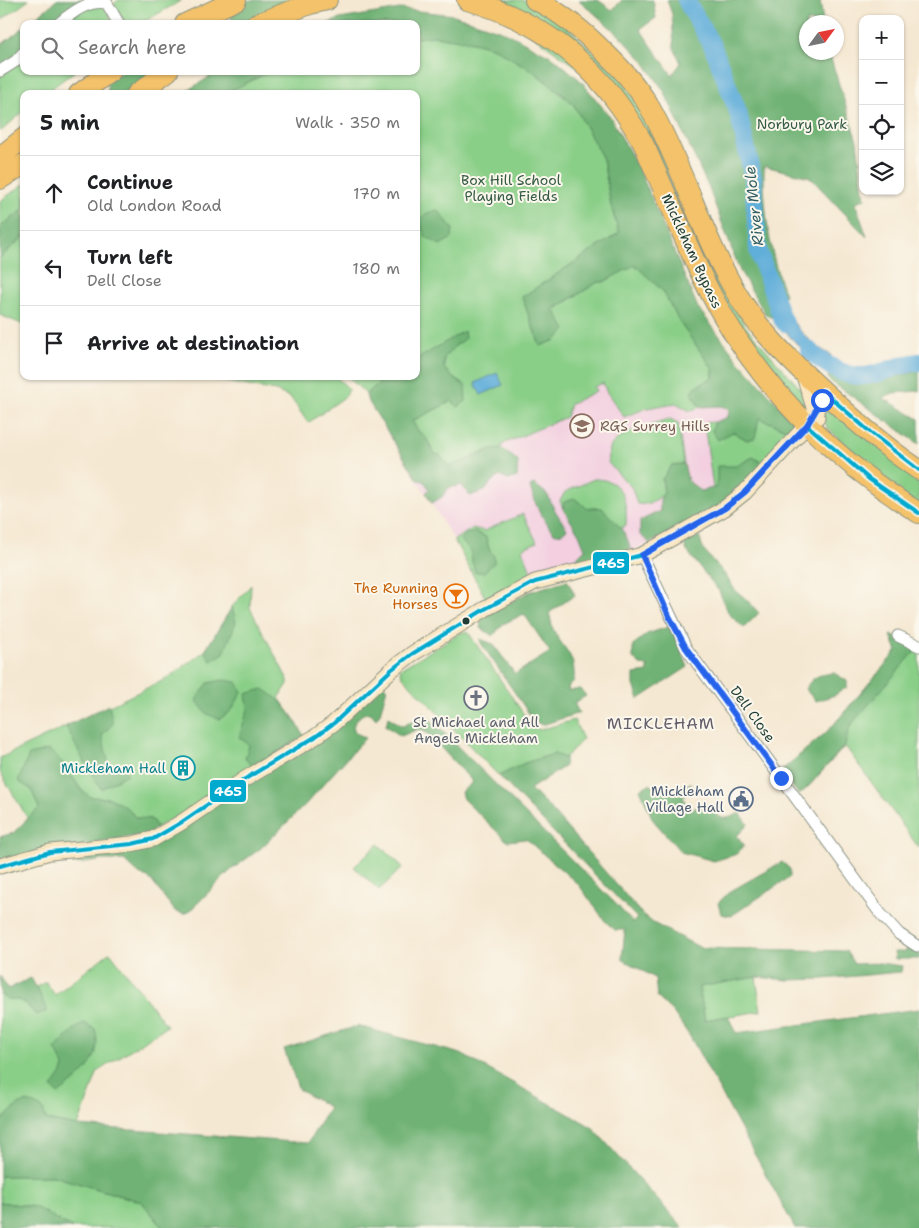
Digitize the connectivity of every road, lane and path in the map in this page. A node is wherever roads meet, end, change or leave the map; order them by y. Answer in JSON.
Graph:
{"nodes":[{"id":1,"x":236,"y":0,"type":"edge"},
{"id":2,"x":327,"y":0,"type":"edge"},
{"id":3,"x":467,"y":0,"type":"edge"},
{"id":4,"x":535,"y":0,"type":"edge"},
{"id":5,"x":105,"y":2,"type":"edge"},
{"id":6,"x":63,"y":20,"type":"edge"},
{"id":7,"x":116,"y":20,"type":"edge"},
{"id":8,"x":194,"y":20,"type":"edge"},
{"id":9,"x":267,"y":20,"type":"edge"},
{"id":10,"x":20,"y":56,"type":"edge"},
{"id":11,"x":0,"y":71,"type":"edge"},
{"id":12,"x":162,"y":75,"type":"edge"},
{"id":13,"x":102,"y":82,"type":"edge"},
{"id":14,"x":87,"y":90,"type":"edge"},
{"id":15,"x":142,"y":90,"type":"edge"},
{"id":16,"x":20,"y":141,"type":"edge"},
{"id":17,"x":0,"y":157,"type":"edge"},
{"id":18,"x":20,"y":166,"type":"edge"},
{"id":19,"x":0,"y":179,"type":"edge"},
{"id":20,"x":802,"y":371,"type":"junction"},
{"id":21,"x":823,"y":391,"type":"junction"},
{"id":22,"x":811,"y":419,"type":"junction"},
{"id":23,"x":919,"y":470,"type":"edge"},
{"id":24,"x":919,"y":513,"type":"edge"},
{"id":25,"x":642,"y":555,"type":"junction"},
{"id":26,"x":898,"y":636,"type":"dead end"},
{"id":27,"x":919,"y":646,"type":"edge"},
{"id":28,"x":0,"y":866,"type":"edge"},
{"id":29,"x":918,"y":946,"type":"dead end"}],
"edges":[{"from":1,"to":8,"type":"highway"},
{"from":2,"to":9,"type":"highway"},
{"from":3,"to":22,"type":"highway","name":"Mickleham Bypass"},
{"from":4,"to":20,"type":"highway","name":"Mickleham Bypass"},
{"from":5,"to":6,"type":"street"},
{"from":5,"to":7,"type":"street"},
{"from":10,"to":11,"type":"street"},
{"from":12,"to":15,"type":"highway"},
{"from":13,"to":14,"type":"highway"},
{"from":16,"to":17,"type":"highway"},
{"from":18,"to":19,"type":"highway"},
{"from":20,"to":21,"type":"highway","name":"Mickleham Bypass"},
{"from":20,"to":22,"type":"main road"},
{"from":21,"to":22,"type":"main road"},
{"from":21,"to":23,"type":"highway","name":"Mickleham Bypass"},
{"from":22,"to":24,"type":"highway","name":"Mickleham Bypass"},
{"from":22,"to":25,"type":"main road"},
{"from":25,"to":28,"type":"main road"},
{"from":25,"to":29,"type":"street","name":"Dell Close"},
{"from":26,"to":27,"type":"street"}]}
